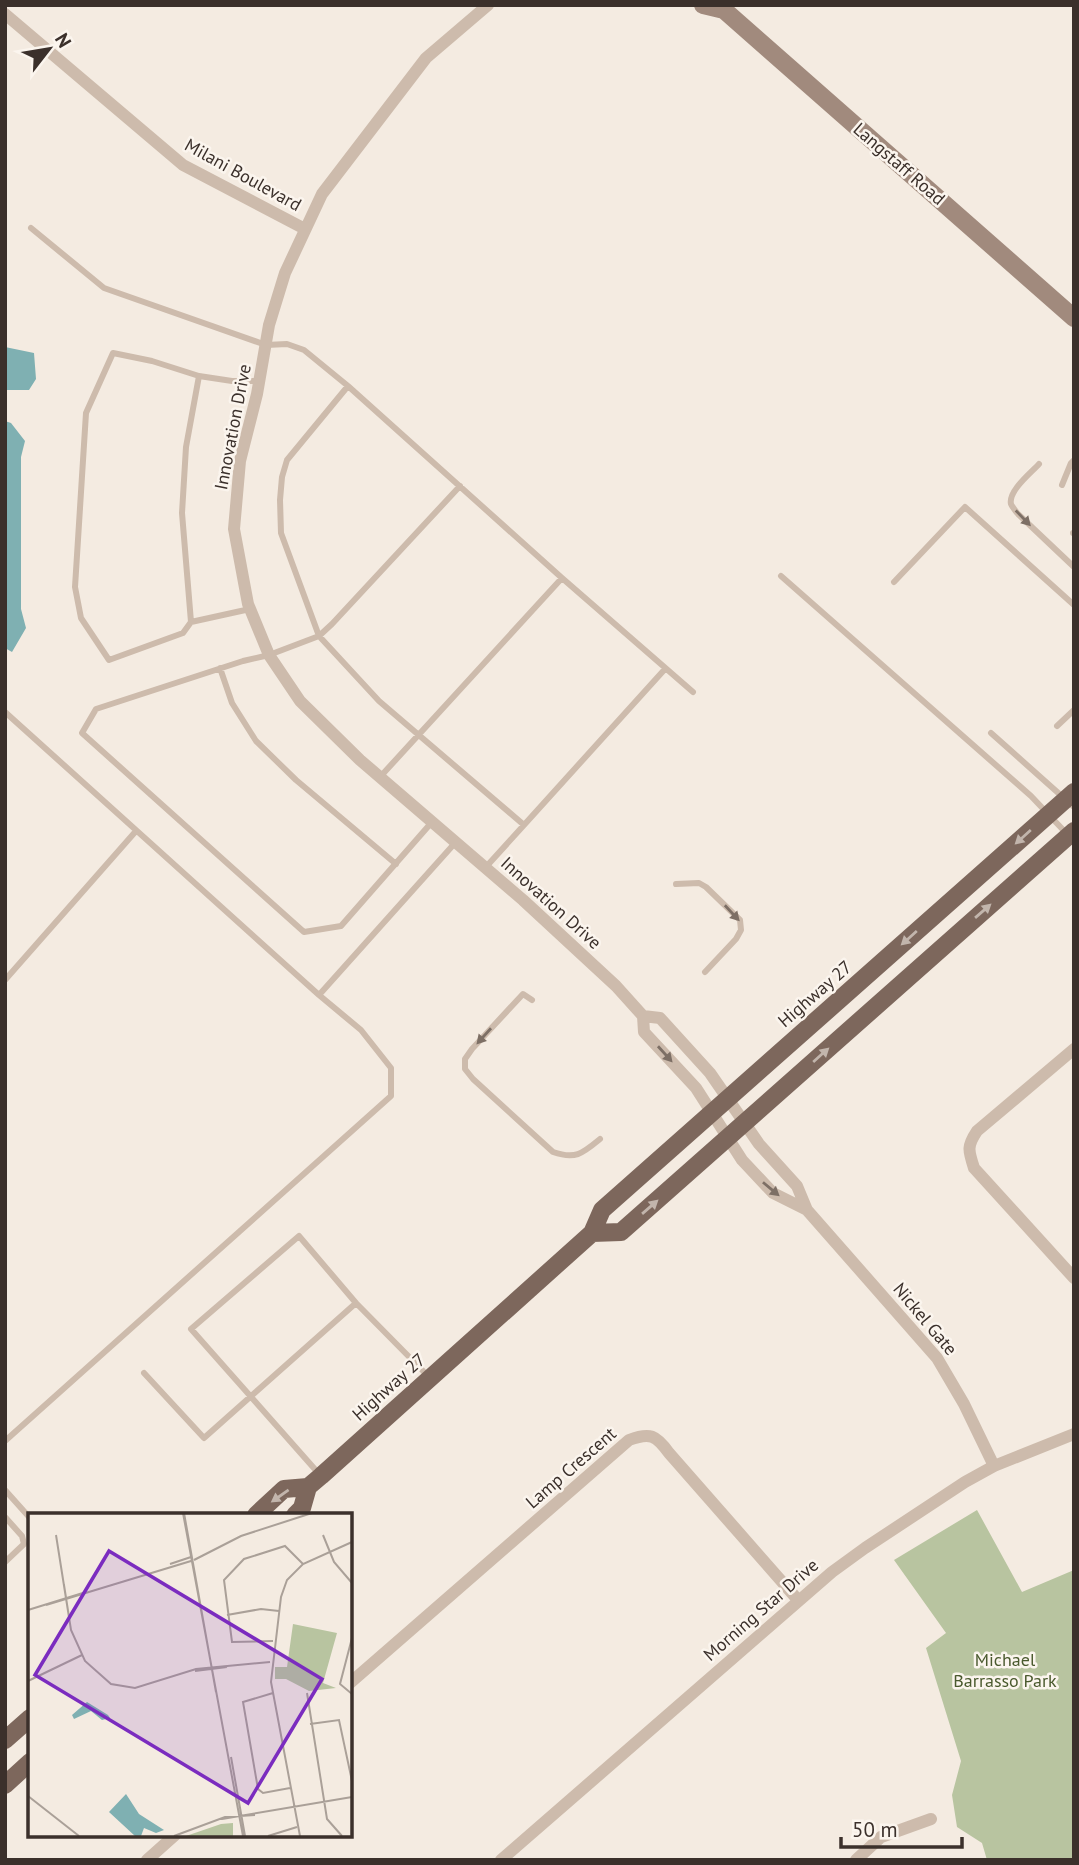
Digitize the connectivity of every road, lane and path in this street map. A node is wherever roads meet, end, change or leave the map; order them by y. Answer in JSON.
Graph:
{"nodes":[{"id":1,"x":488,"y":5,"type":"edge"},
{"id":2,"x":703,"y":5,"type":"edge"},
{"id":3,"x":723,"y":7,"type":"edge"},
{"id":4,"x":5,"y":14,"type":"edge"},
{"id":5,"x":31,"y":228,"type":"dead end"},
{"id":6,"x":305,"y":229,"type":"junction"},
{"id":7,"x":1074,"y":318,"type":"edge"},
{"id":8,"x":266,"y":345,"type":"junction"},
{"id":9,"x":199,"y":376,"type":"junction"},
{"id":10,"x":259,"y":382,"type":"junction"},
{"id":11,"x":348,"y":386,"type":"junction"},
{"id":12,"x":1074,"y":460,"type":"edge"},
{"id":13,"x":1039,"y":464,"type":"dead end"},
{"id":14,"x":1062,"y":485,"type":"dead end"},
{"id":15,"x":460,"y":486,"type":"junction"},
{"id":16,"x":1074,"y":567,"type":"edge"},
{"id":17,"x":781,"y":576,"type":"dead end"},
{"id":18,"x":562,"y":578,"type":"junction"},
{"id":19,"x":894,"y":582,"type":"dead end"},
{"id":20,"x":1074,"y":605,"type":"edge"},
{"id":21,"x":250,"y":609,"type":"junction"},
{"id":22,"x":191,"y":622,"type":"junction"},
{"id":23,"x":319,"y":636,"type":"junction"},
{"id":24,"x":269,"y":655,"type":"junction"},
{"id":25,"x":220,"y":668,"type":"junction"},
{"id":26,"x":665,"y":668,"type":"junction"},
{"id":27,"x":693,"y":692,"type":"dead end"},
{"id":28,"x":1074,"y":710,"type":"edge"},
{"id":29,"x":5,"y":712,"type":"edge"},
{"id":30,"x":1056,"y":726,"type":"dead end"},
{"id":31,"x":991,"y":733,"type":"dead end"},
{"id":32,"x":419,"y":734,"type":"junction"},
{"id":33,"x":380,"y":777,"type":"junction"},
{"id":34,"x":1071,"y":799,"type":"edge"},
{"id":35,"x":1048,"y":814,"type":"junction"},
{"id":36,"x":432,"y":822,"type":"junction"},
{"id":37,"x":524,"y":825,"type":"junction"},
{"id":38,"x":136,"y":831,"type":"junction"},
{"id":39,"x":1071,"y":833,"type":"edge"},
{"id":40,"x":455,"y":842,"type":"junction"},
{"id":41,"x":396,"y":864,"type":"junction"},
{"id":42,"x":485,"y":868,"type":"junction"},
{"id":43,"x":676,"y":884,"type":"dead end"},
{"id":44,"x":705,"y":972,"type":"dead end"},
{"id":45,"x":5,"y":980,"type":"edge"},
{"id":46,"x":319,"y":995,"type":"junction"},
{"id":47,"x":532,"y":1000,"type":"dead end"},
{"id":48,"x":643,"y":1016,"type":"junction"},
{"id":49,"x":1074,"y":1049,"type":"edge"},
{"id":50,"x":727,"y":1098,"type":"junction"},
{"id":51,"x":711,"y":1112,"type":"junction"},
{"id":52,"x":744,"y":1123,"type":"junction"},
{"id":53,"x":728,"y":1138,"type":"junction"},
{"id":54,"x":600,"y":1139,"type":"dead end"},
{"id":55,"x":807,"y":1209,"type":"junction"},
{"id":56,"x":592,"y":1233,"type":"junction"},
{"id":57,"x":1074,"y":1278,"type":"edge"},
{"id":58,"x":356,"y":1303,"type":"junction"},
{"id":59,"x":144,"y":1373,"type":"dead end"},
{"id":60,"x":430,"y":1378,"type":"junction"},
{"id":61,"x":250,"y":1396,"type":"junction"},
{"id":62,"x":1074,"y":1434,"type":"edge"},
{"id":63,"x":5,"y":1441,"type":"edge"},
{"id":64,"x":994,"y":1466,"type":"junction"},
{"id":65,"x":315,"y":1482,"type":"junction"},
{"id":66,"x":5,"y":1490,"type":"edge"},
{"id":67,"x":258,"y":1513,"type":"edge"},
{"id":68,"x":297,"y":1513,"type":"edge"},
{"id":69,"x":28,"y":1515,"type":"edge"},
{"id":70,"x":5,"y":1517,"type":"edge"},
{"id":71,"x":5,"y":1562,"type":"edge"},
{"id":72,"x":798,"y":1600,"type":"junction"},
{"id":73,"x":352,"y":1681,"type":"edge"},
{"id":74,"x":28,"y":1720,"type":"edge"},
{"id":75,"x":5,"y":1740,"type":"edge"},
{"id":76,"x":28,"y":1764,"type":"edge"},
{"id":77,"x":5,"y":1785,"type":"edge"},
{"id":78,"x":931,"y":1819,"type":"dead end"},
{"id":79,"x":173,"y":1837,"type":"edge"},
{"id":80,"x":147,"y":1860,"type":"edge"},
{"id":81,"x":501,"y":1860,"type":"edge"},
{"id":82,"x":856,"y":1860,"type":"edge"}],
"edges":[{"from":1,"to":6,"type":"street","name":"Innovation Drive"},
{"from":2,"to":3,"type":"main road","name":"Langstaff Road"},
{"from":3,"to":7,"type":"main road","name":"Langstaff Road"},
{"from":4,"to":6,"type":"street","name":"Milani Boulevard"},
{"from":5,"to":8,"type":"lane"},
{"from":6,"to":8,"type":"street","name":"Innovation Drive"},
{"from":8,"to":10,"type":"street","name":"Innovation Drive"},
{"from":8,"to":11,"type":"lane"},
{"from":9,"to":10,"type":"lane"},
{"from":9,"to":22,"type":"lane"},
{"from":9,"to":22,"type":"lane"},
{"from":10,"to":21,"type":"street","name":"Innovation Drive"},
{"from":11,"to":15,"type":"lane"},
{"from":11,"to":23,"type":"lane"},
{"from":12,"to":14,"type":"lane"},
{"from":13,"to":16,"type":"lane","one_way":true},
{"from":15,"to":18,"type":"lane"},
{"from":15,"to":23,"type":"lane"},
{"from":17,"to":35,"type":"lane"},
{"from":18,"to":26,"type":"lane"},
{"from":18,"to":32,"type":"lane"},
{"from":19,"to":20,"type":"lane"},
{"from":21,"to":22,"type":"lane"},
{"from":21,"to":24,"type":"street","name":"Innovation Drive"},
{"from":23,"to":24,"type":"lane"},
{"from":23,"to":32,"type":"lane"},
{"from":24,"to":25,"type":"lane"},
{"from":24,"to":33,"type":"street","name":"Innovation Drive"},
{"from":25,"to":41,"type":"lane"},
{"from":25,"to":41,"type":"lane"},
{"from":26,"to":27,"type":"lane"},
{"from":26,"to":37,"type":"lane"},
{"from":28,"to":30,"type":"lane"},
{"from":29,"to":38,"type":"lane"},
{"from":31,"to":34,"type":"lane"},
{"from":32,"to":33,"type":"lane"},
{"from":32,"to":37,"type":"lane"},
{"from":33,"to":36,"type":"street","name":"Innovation Drive"},
{"from":34,"to":35,"type":"main road","name":"Highway 27"},
{"from":35,"to":39,"type":"lane"},
{"from":35,"to":50,"type":"main road","name":"Highway 27","one_way":true},
{"from":36,"to":40,"type":"street","name":"Innovation Drive"},
{"from":36,"to":41,"type":"lane"},
{"from":37,"to":42,"type":"lane"},
{"from":38,"to":45,"type":"lane"},
{"from":38,"to":46,"type":"lane"},
{"from":52,"to":39,"type":"main road","one_way":true},
{"from":40,"to":42,"type":"street","name":"Innovation Drive"},
{"from":40,"to":46,"type":"lane"},
{"from":42,"to":48,"type":"street","name":"Innovation Drive"},
{"from":43,"to":44,"type":"lane","one_way":true},
{"from":46,"to":63,"type":"lane"},
{"from":47,"to":54,"type":"lane","one_way":true},
{"from":48,"to":50,"type":"street","name":"Innovation Drive"},
{"from":48,"to":51,"type":"street","name":"Innovation Drive","one_way":true},
{"from":49,"to":57,"type":"street"},
{"from":50,"to":51,"type":"main road","name":"Highway 27"},
{"from":50,"to":52,"type":"street","name":"Innovation Drive"},
{"from":51,"to":53,"type":"street","name":"Nickel Gate"},
{"from":51,"to":56,"type":"main road","name":"Highway 27"},
{"from":52,"to":53,"type":"main road"},
{"from":52,"to":55,"type":"street","name":"Nickel Gate"},
{"from":53,"to":55,"type":"street","name":"Nickel Gate","one_way":true},
{"from":56,"to":53,"type":"main road","one_way":true},
{"from":55,"to":64,"type":"street","name":"Nickel Gate"},
{"from":56,"to":60,"type":"main road","name":"Highway 27"},
{"from":58,"to":60,"type":"lane"},
{"from":58,"to":61,"type":"lane"},
{"from":58,"to":61,"type":"lane"},
{"from":59,"to":61,"type":"lane"},
{"from":60,"to":65,"type":"main road","name":"Highway 27"},
{"from":61,"to":65,"type":"lane"},
{"from":62,"to":64,"type":"street","name":"Morning Star Drive"},
{"from":64,"to":72,"type":"street","name":"Morning Star Drive"},
{"from":65,"to":67,"type":"main road","name":"Highway 27","one_way":true},
{"from":65,"to":68,"type":"main road","name":"Highway 27"},
{"from":66,"to":69,"type":"lane"},
{"from":70,"to":71,"type":"lane"},
{"from":72,"to":73,"type":"street","name":"Lamp Crescent"},
{"from":72,"to":81,"type":"street","name":"Morning Star Drive"},
{"from":74,"to":75,"type":"main road"},
{"from":76,"to":77,"type":"main road"},
{"from":78,"to":82,"type":"street"},
{"from":79,"to":80,"type":"street"}]}
